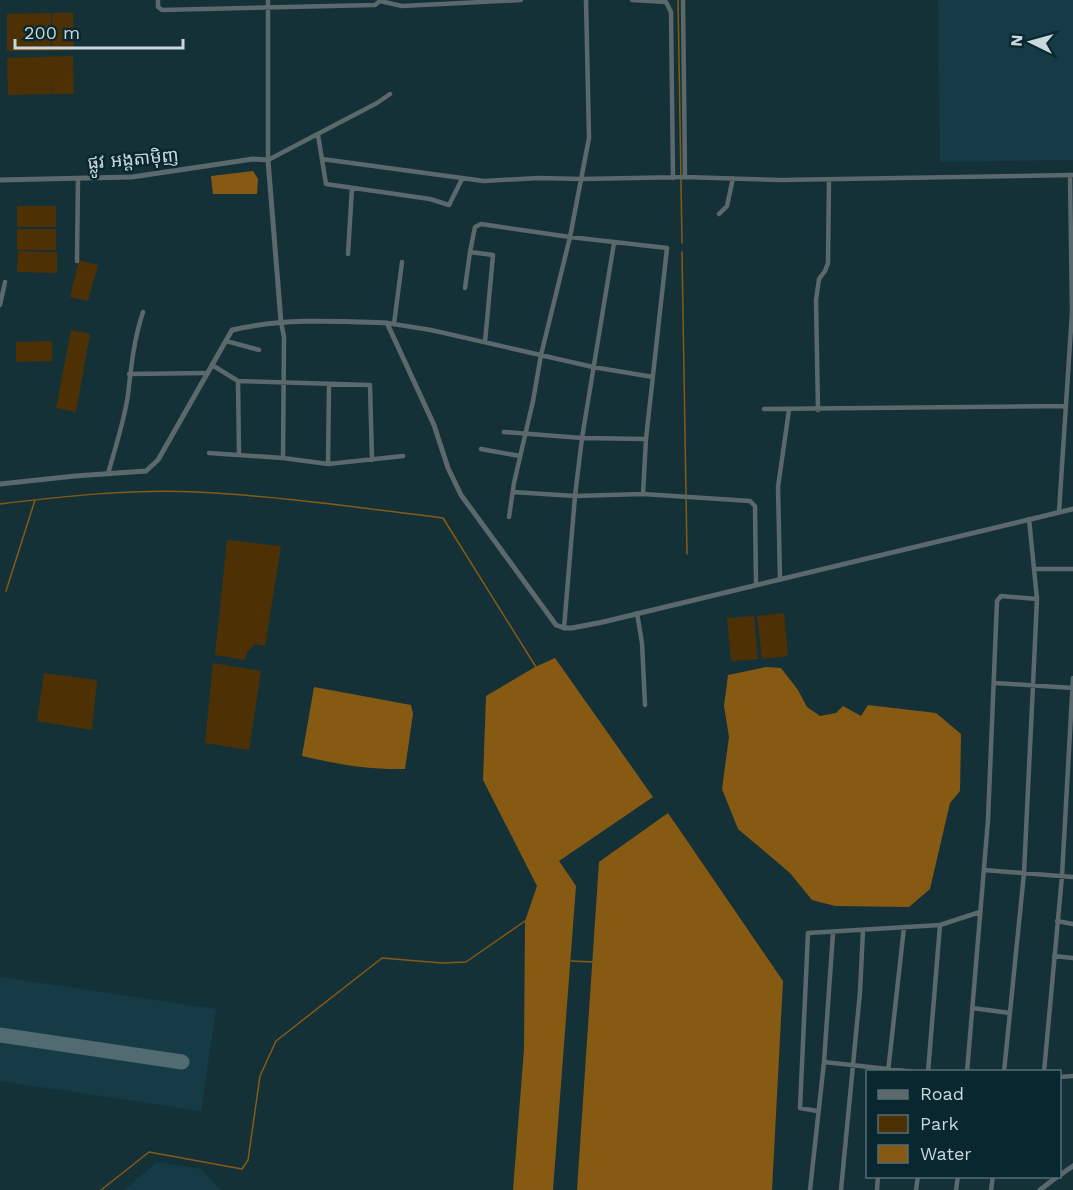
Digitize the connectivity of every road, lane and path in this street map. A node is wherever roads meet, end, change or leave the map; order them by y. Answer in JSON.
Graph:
{"nodes":[{"id":1,"x":158,"y":0,"type":"edge"},
{"id":2,"x":216,"y":0,"type":"edge"},
{"id":3,"x":268,"y":0,"type":"edge"},
{"id":4,"x":521,"y":0,"type":"edge"},
{"id":5,"x":586,"y":0,"type":"edge"},
{"id":6,"x":632,"y":0,"type":"edge"},
{"id":7,"x":683,"y":0,"type":"edge"},
{"id":8,"x":380,"y":1,"type":"edge"},
{"id":9,"x":216,"y":7,"type":"junction"},
{"id":10,"x":268,"y":7,"type":"junction"},
{"id":11,"x":390,"y":93,"type":"dead end"},
{"id":12,"x":318,"y":135,"type":"junction"},
{"id":13,"x":322,"y":159,"type":"junction"},
{"id":14,"x":268,"y":160,"type":"junction"},
{"id":15,"x":1072,"y":175,"type":"edge"},
{"id":16,"x":684,"y":177,"type":"junction"},
{"id":17,"x":78,"y":178,"type":"junction"},
{"id":18,"x":674,"y":178,"type":"junction"},
{"id":19,"x":733,"y":178,"type":"junction"},
{"id":20,"x":462,"y":179,"type":"junction"},
{"id":21,"x":582,"y":179,"type":"junction"},
{"id":22,"x":829,"y":179,"type":"junction"},
{"id":23,"x":0,"y":180,"type":"edge"},
{"id":24,"x":352,"y":188,"type":"junction"},
{"id":25,"x":720,"y":214,"type":"dead end"},
{"id":26,"x":570,"y":237,"type":"junction"},
{"id":27,"x":614,"y":243,"type":"junction"},
{"id":28,"x":470,"y":252,"type":"junction"},
{"id":29,"x":348,"y":254,"type":"dead end"},
{"id":30,"x":77,"y":261,"type":"dead end"},
{"id":31,"x":402,"y":262,"type":"dead end"},
{"id":32,"x":4,"y":282,"type":"dead end"},
{"id":33,"x":465,"y":288,"type":"dead end"},
{"id":34,"x":0,"y":305,"type":"edge"},
{"id":35,"x":143,"y":312,"type":"dead end"},
{"id":36,"x":281,"y":322,"type":"junction"},
{"id":37,"x":391,"y":324,"type":"junction"},
{"id":38,"x":226,"y":341,"type":"junction"},
{"id":39,"x":485,"y":342,"type":"junction"},
{"id":40,"x":259,"y":350,"type":"dead end"},
{"id":41,"x":541,"y":355,"type":"junction"},
{"id":42,"x":212,"y":365,"type":"junction"},
{"id":43,"x":593,"y":367,"type":"junction"},
{"id":44,"x":208,"y":373,"type":"junction"},
{"id":45,"x":129,"y":374,"type":"junction"},
{"id":46,"x":653,"y":377,"type":"junction"},
{"id":47,"x":238,"y":381,"type":"junction"},
{"id":48,"x":284,"y":383,"type":"junction"},
{"id":49,"x":329,"y":384,"type":"junction"},
{"id":50,"x":1073,"y":389,"type":"edge"},
{"id":51,"x":1066,"y":391,"type":"junction"},
{"id":52,"x":1065,"y":406,"type":"junction"},
{"id":53,"x":764,"y":410,"type":"dead end"},
{"id":54,"x":789,"y":410,"type":"junction"},
{"id":55,"x":818,"y":410,"type":"junction"},
{"id":56,"x":504,"y":432,"type":"dead end"},
{"id":57,"x":525,"y":434,"type":"junction"},
{"id":58,"x":582,"y":438,"type":"junction"},
{"id":59,"x":646,"y":439,"type":"junction"},
{"id":60,"x":481,"y":449,"type":"dead end"},
{"id":61,"x":209,"y":453,"type":"dead end"},
{"id":62,"x":238,"y":453,"type":"junction"},
{"id":63,"x":403,"y":456,"type":"dead end"},
{"id":64,"x":520,"y":456,"type":"junction"},
{"id":65,"x":283,"y":458,"type":"junction"},
{"id":66,"x":372,"y":460,"type":"junction"},
{"id":67,"x":328,"y":464,"type":"junction"},
{"id":68,"x":108,"y":474,"type":"junction"},
{"id":69,"x":0,"y":484,"type":"edge"},
{"id":70,"x":513,"y":492,"type":"junction"},
{"id":71,"x":643,"y":494,"type":"junction"},
{"id":72,"x":575,"y":496,"type":"junction"},
{"id":73,"x":1073,"y":508,"type":"edge"},
{"id":74,"x":1059,"y":512,"type":"junction"},
{"id":75,"x":509,"y":517,"type":"dead end"},
{"id":76,"x":1029,"y":519,"type":"junction"},
{"id":77,"x":1073,"y":568,"type":"edge"},
{"id":78,"x":1035,"y":569,"type":"junction"},
{"id":79,"x":780,"y":579,"type":"junction"},
{"id":80,"x":756,"y":584,"type":"junction"},
{"id":81,"x":1037,"y":599,"type":"junction"},
{"id":82,"x":637,"y":613,"type":"junction"},
{"id":83,"x":564,"y":628,"type":"junction"},
{"id":84,"x":1073,"y":678,"type":"edge"},
{"id":85,"x":994,"y":683,"type":"junction"},
{"id":86,"x":1033,"y":685,"type":"junction"},
{"id":87,"x":1072,"y":688,"type":"edge"},
{"id":88,"x":645,"y":705,"type":"dead end"},
{"id":89,"x":984,"y":870,"type":"junction"},
{"id":90,"x":1024,"y":873,"type":"junction"},
{"id":91,"x":1062,"y":876,"type":"junction"},
{"id":92,"x":1073,"y":877,"type":"edge"},
{"id":93,"x":980,"y":912,"type":"junction"},
{"id":94,"x":1057,"y":921,"type":"junction"},
{"id":95,"x":1073,"y":924,"type":"edge"},
{"id":96,"x":940,"y":926,"type":"junction"},
{"id":97,"x":904,"y":927,"type":"junction"},
{"id":98,"x":863,"y":930,"type":"junction"},
{"id":99,"x":832,"y":933,"type":"junction"},
{"id":100,"x":1054,"y":956,"type":"junction"},
{"id":101,"x":1073,"y":958,"type":"edge"},
{"id":102,"x":972,"y":1008,"type":"junction"},
{"id":103,"x":1010,"y":1013,"type":"junction"},
{"id":104,"x":824,"y":1062,"type":"junction"},
{"id":105,"x":852,"y":1066,"type":"junction"},
{"id":106,"x":889,"y":1070,"type":"edge"},
{"id":107,"x":928,"y":1070,"type":"edge"},
{"id":108,"x":967,"y":1070,"type":"edge"},
{"id":109,"x":1004,"y":1070,"type":"edge"},
{"id":110,"x":1044,"y":1070,"type":"edge"},
{"id":111,"x":818,"y":1111,"type":"junction"},
{"id":112,"x":1055,"y":1178,"type":"edge"},
{"id":113,"x":810,"y":1190,"type":"edge"},
{"id":114,"x":841,"y":1190,"type":"edge"},
{"id":115,"x":1040,"y":1190,"type":"edge"}],
"edges":[{"from":1,"to":9,"type":"street"},
{"from":2,"to":9,"type":"street"},
{"from":3,"to":10,"type":"street"},
{"from":4,"to":8,"type":"street"},
{"from":5,"to":21,"type":"street"},
{"from":6,"to":18,"type":"street"},
{"from":7,"to":16,"type":"street"},
{"from":8,"to":10,"type":"street"},
{"from":9,"to":10,"type":"street"},
{"from":10,"to":14,"type":"street"},
{"from":11,"to":12,"type":"street"},
{"from":12,"to":13,"type":"street"},
{"from":12,"to":14,"type":"street"},
{"from":13,"to":20,"type":"street"},
{"from":13,"to":24,"type":"street"},
{"from":14,"to":17,"type":"street","name":"ផ្លូវ អង្តតាម៉ិញ"},
{"from":14,"to":36,"type":"street"},
{"from":15,"to":22,"type":"street"},
{"from":15,"to":51,"type":"street"},
{"from":16,"to":18,"type":"street"},
{"from":16,"to":19,"type":"street"},
{"from":17,"to":23,"type":"street","name":"ផ្លូវ អង្តតាម៉ិញ"},
{"from":17,"to":30,"type":"street"},
{"from":18,"to":21,"type":"street"},
{"from":19,"to":22,"type":"street"},
{"from":19,"to":25,"type":"street"},
{"from":20,"to":21,"type":"street"},
{"from":20,"to":24,"type":"street"},
{"from":21,"to":26,"type":"street"},
{"from":22,"to":55,"type":"street"},
{"from":24,"to":29,"type":"street"},
{"from":26,"to":27,"type":"street"},
{"from":26,"to":28,"type":"street"},
{"from":26,"to":41,"type":"street"},
{"from":27,"to":43,"type":"street"},
{"from":27,"to":46,"type":"street"},
{"from":28,"to":33,"type":"street"},
{"from":28,"to":39,"type":"street"},
{"from":31,"to":37,"type":"street"},
{"from":32,"to":34,"type":"street"},
{"from":35,"to":45,"type":"street"},
{"from":36,"to":37,"type":"street"},
{"from":36,"to":38,"type":"street"},
{"from":36,"to":48,"type":"street"},
{"from":37,"to":39,"type":"street"},
{"from":37,"to":83,"type":"street"},
{"from":38,"to":40,"type":"street"},
{"from":38,"to":42,"type":"street"},
{"from":39,"to":41,"type":"street"},
{"from":41,"to":43,"type":"street"},
{"from":41,"to":57,"type":"street"},
{"from":42,"to":44,"type":"street"},
{"from":42,"to":47,"type":"street"},
{"from":43,"to":46,"type":"street"},
{"from":43,"to":58,"type":"street"},
{"from":44,"to":45,"type":"street"},
{"from":44,"to":68,"type":"street"},
{"from":45,"to":68,"type":"street"},
{"from":46,"to":59,"type":"street"},
{"from":47,"to":48,"type":"street"},
{"from":47,"to":62,"type":"street"},
{"from":48,"to":49,"type":"street"},
{"from":48,"to":65,"type":"street"},
{"from":49,"to":66,"type":"street"},
{"from":49,"to":67,"type":"street"},
{"from":50,"to":51,"type":"street"},
{"from":51,"to":52,"type":"street"},
{"from":52,"to":55,"type":"street"},
{"from":52,"to":74,"type":"street"},
{"from":53,"to":54,"type":"street"},
{"from":54,"to":55,"type":"street"},
{"from":54,"to":79,"type":"street"},
{"from":56,"to":57,"type":"street"},
{"from":57,"to":58,"type":"street"},
{"from":57,"to":64,"type":"street"},
{"from":58,"to":59,"type":"street"},
{"from":58,"to":72,"type":"street"},
{"from":59,"to":71,"type":"street"},
{"from":60,"to":64,"type":"street"},
{"from":61,"to":62,"type":"street"},
{"from":62,"to":65,"type":"street"},
{"from":63,"to":66,"type":"street"},
{"from":64,"to":70,"type":"street"},
{"from":65,"to":67,"type":"street"},
{"from":66,"to":67,"type":"street"},
{"from":68,"to":69,"type":"street"},
{"from":70,"to":72,"type":"street"},
{"from":70,"to":75,"type":"street"},
{"from":71,"to":72,"type":"street"},
{"from":71,"to":80,"type":"street"},
{"from":72,"to":83,"type":"street"},
{"from":73,"to":74,"type":"street"},
{"from":74,"to":76,"type":"street"},
{"from":76,"to":78,"type":"street"},
{"from":76,"to":79,"type":"street"},
{"from":77,"to":78,"type":"street"},
{"from":78,"to":81,"type":"street"},
{"from":79,"to":80,"type":"street"},
{"from":80,"to":82,"type":"street"},
{"from":81,"to":85,"type":"street"},
{"from":81,"to":86,"type":"street"},
{"from":82,"to":83,"type":"street"},
{"from":82,"to":88,"type":"street"},
{"from":84,"to":87,"type":"street"},
{"from":85,"to":86,"type":"street"},
{"from":85,"to":89,"type":"street"},
{"from":86,"to":87,"type":"street"},
{"from":86,"to":90,"type":"street"},
{"from":87,"to":91,"type":"street"},
{"from":89,"to":90,"type":"street"},
{"from":89,"to":93,"type":"street"},
{"from":90,"to":91,"type":"street"},
{"from":90,"to":103,"type":"street"},
{"from":91,"to":92,"type":"street"},
{"from":91,"to":94,"type":"street"},
{"from":93,"to":96,"type":"street"},
{"from":93,"to":102,"type":"street"},
{"from":94,"to":95,"type":"street"},
{"from":94,"to":100,"type":"street"},
{"from":96,"to":97,"type":"street"},
{"from":96,"to":107,"type":"street"},
{"from":97,"to":98,"type":"street"},
{"from":97,"to":106,"type":"street"},
{"from":98,"to":99,"type":"street"},
{"from":98,"to":105,"type":"street"},
{"from":99,"to":104,"type":"street"},
{"from":99,"to":111,"type":"street"},
{"from":100,"to":101,"type":"street"},
{"from":100,"to":110,"type":"street"},
{"from":102,"to":103,"type":"street"},
{"from":102,"to":108,"type":"street"},
{"from":103,"to":109,"type":"street"},
{"from":104,"to":105,"type":"street"},
{"from":104,"to":111,"type":"street"},
{"from":105,"to":106,"type":"street"},
{"from":105,"to":114,"type":"street"},
{"from":111,"to":113,"type":"street"},
{"from":112,"to":115,"type":"street"}]}
